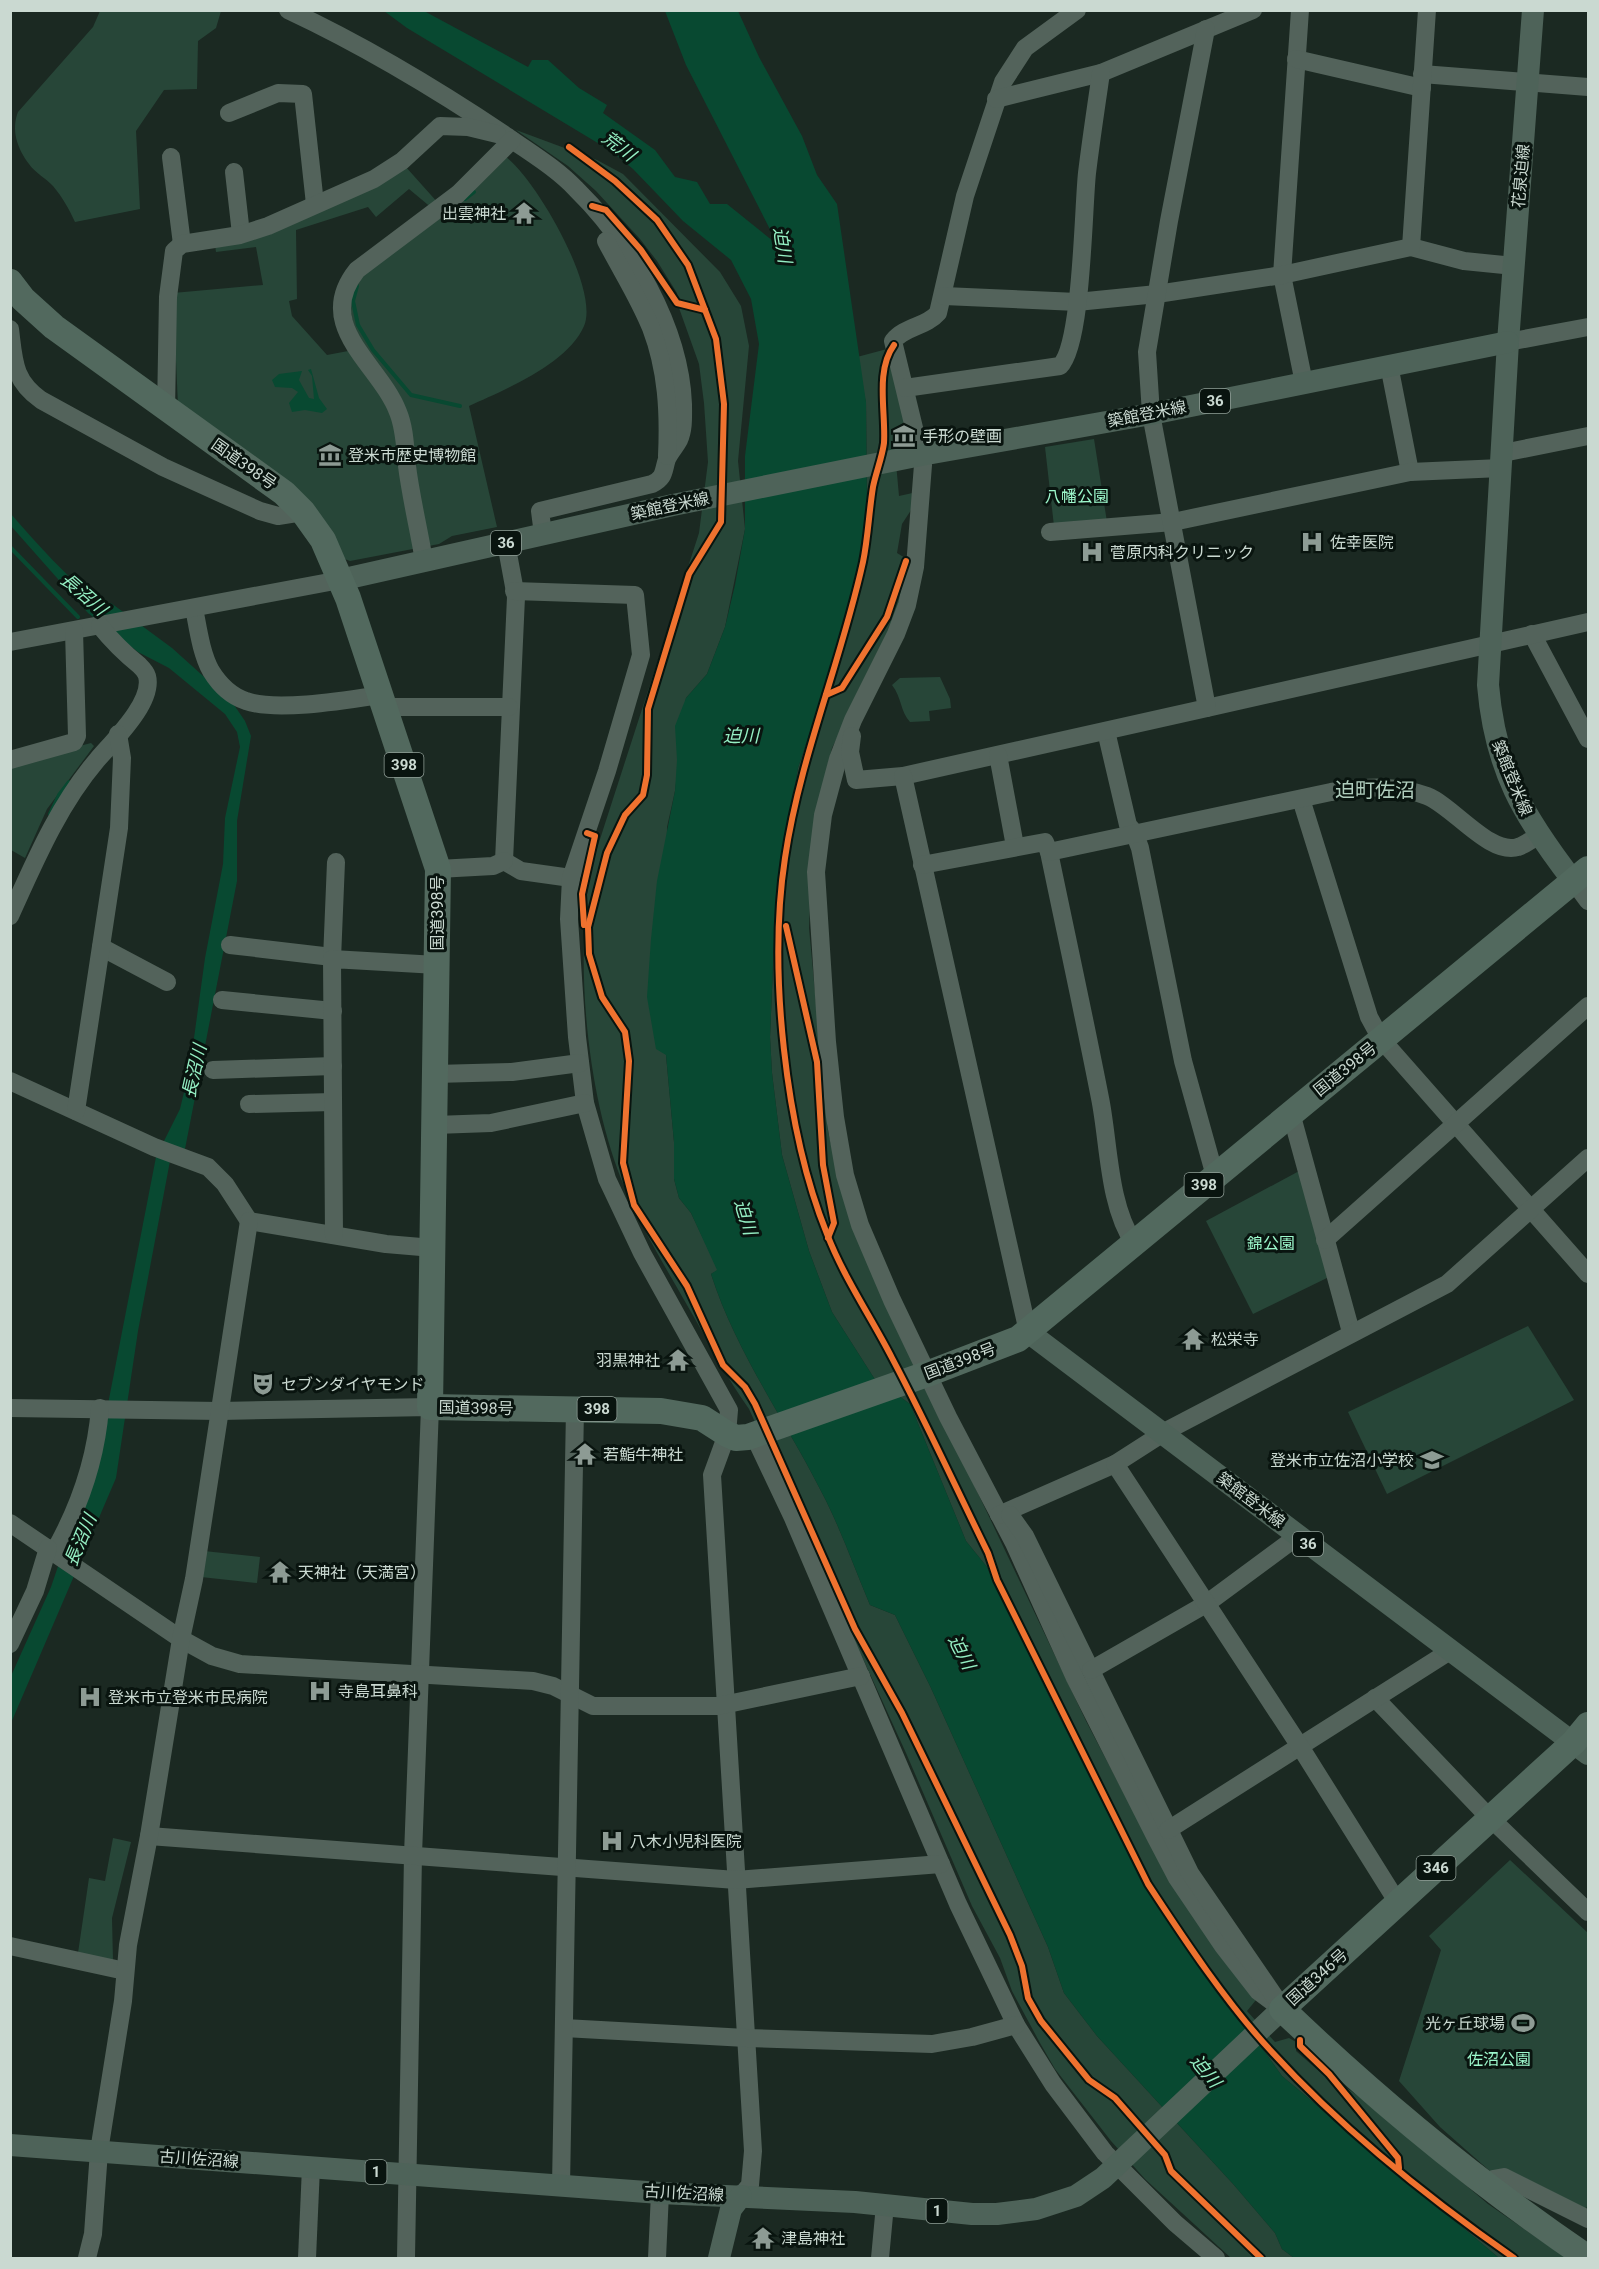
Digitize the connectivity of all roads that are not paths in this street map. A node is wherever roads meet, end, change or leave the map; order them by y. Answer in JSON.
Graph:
{"nodes":[{"id":1,"x":288,"y":10,"type":"edge"},
{"id":2,"x":1077,"y":10,"type":"edge"},
{"id":3,"x":1253,"y":10,"type":"edge"},
{"id":4,"x":1300,"y":10,"type":"edge"},
{"id":5,"x":1427,"y":10,"type":"edge"},
{"id":6,"x":1533,"y":10,"type":"edge"},
{"id":7,"x":1206,"y":29,"type":"junction"},
{"id":8,"x":1296,"y":59,"type":"junction"},
{"id":9,"x":1101,"y":73,"type":"junction"},
{"id":10,"x":1422,"y":81,"type":"junction"},
{"id":11,"x":1528,"y":83,"type":"junction"},
{"id":12,"x":1588,"y":87,"type":"edge"},
{"id":13,"x":996,"y":99,"type":"junction"},
{"id":14,"x":229,"y":113,"type":"dead end"},
{"id":15,"x":510,"y":139,"type":"junction"},
{"id":16,"x":171,"y":157,"type":"dead end"},
{"id":17,"x":234,"y":172,"type":"dead end"},
{"id":18,"x":315,"y":204,"type":"junction"},
{"id":19,"x":241,"y":234,"type":"junction"},
{"id":20,"x":182,"y":244,"type":"junction"},
{"id":21,"x":1411,"y":247,"type":"junction"},
{"id":22,"x":1514,"y":266,"type":"junction"},
{"id":23,"x":1282,"y":275,"type":"junction"},
{"id":24,"x":10,"y":282,"type":"edge"},
{"id":25,"x":1157,"y":294,"type":"junction"},
{"id":26,"x":944,"y":296,"type":"junction"},
{"id":27,"x":1077,"y":302,"type":"junction"},
{"id":28,"x":1588,"y":327,"type":"edge"},
{"id":29,"x":10,"y":329,"type":"edge"},
{"id":30,"x":1508,"y":342,"type":"junction"},
{"id":31,"x":1389,"y":365,"type":"junction"},
{"id":32,"x":1304,"y":383,"type":"junction"},
{"id":33,"x":905,"y":388,"type":"junction"},
{"id":34,"x":166,"y":411,"type":"junction"},
{"id":35,"x":1151,"y":414,"type":"junction"},
{"id":36,"x":1588,"y":436,"type":"edge"},
{"id":37,"x":921,"y":455,"type":"junction"},
{"id":38,"x":1502,"y":460,"type":"junction"},
{"id":39,"x":1410,"y":472,"type":"junction"},
{"id":40,"x":303,"y":512,"type":"junction"},
{"id":41,"x":1173,"y":522,"type":"junction"},
{"id":42,"x":1050,"y":532,"type":"dead end"},
{"id":43,"x":543,"y":534,"type":"junction"},
{"id":44,"x":506,"y":543,"type":"junction"},
{"id":45,"x":424,"y":561,"type":"junction"},
{"id":46,"x":340,"y":580,"type":"junction"},
{"id":47,"x":514,"y":591,"type":"junction"},
{"id":48,"x":194,"y":608,"type":"junction"},
{"id":49,"x":1588,"y":622,"type":"edge"},
{"id":50,"x":100,"y":626,"type":"junction"},
{"id":51,"x":74,"y":631,"type":"junction"},
{"id":52,"x":1532,"y":634,"type":"junction"},
{"id":53,"x":10,"y":642,"type":"edge"},
{"id":54,"x":1489,"y":645,"type":"junction"},
{"id":55,"x":382,"y":701,"type":"junction"},
{"id":56,"x":509,"y":707,"type":"junction"},
{"id":57,"x":1207,"y":708,"type":"junction"},
{"id":58,"x":853,"y":720,"type":"junction"},
{"id":59,"x":1106,"y":731,"type":"junction"},
{"id":60,"x":117,"y":734,"type":"junction"},
{"id":61,"x":1588,"y":739,"type":"edge"},
{"id":62,"x":998,"y":755,"type":"junction"},
{"id":63,"x":10,"y":760,"type":"edge"},
{"id":64,"x":903,"y":776,"type":"junction"},
{"id":65,"x":856,"y":780,"type":"junction"},
{"id":66,"x":1301,"y":799,"type":"junction"},
{"id":67,"x":823,"y":815,"type":"junction"},
{"id":68,"x":1134,"y":832,"type":"junction"},
{"id":69,"x":1538,"y":836,"type":"junction"},
{"id":70,"x":1015,"y":846,"type":"junction"},
{"id":71,"x":1049,"y":852,"type":"junction"},
{"id":72,"x":504,"y":861,"type":"junction"},
{"id":73,"x":336,"y":862,"type":"dead end"},
{"id":74,"x":922,"y":865,"type":"junction"},
{"id":75,"x":438,"y":869,"type":"junction"},
{"id":76,"x":571,"y":878,"type":"junction"},
{"id":77,"x":1584,"y":884,"type":"edge"},
{"id":78,"x":10,"y":916,"type":"edge"},
{"id":79,"x":230,"y":945,"type":"dead end"},
{"id":80,"x":101,"y":947,"type":"junction"},
{"id":81,"x":332,"y":958,"type":"junction"},
{"id":82,"x":437,"y":965,"type":"junction"},
{"id":83,"x":167,"y":982,"type":"dead end"},
{"id":84,"x":222,"y":1000,"type":"dead end"},
{"id":85,"x":1588,"y":1006,"type":"edge"},
{"id":86,"x":333,"y":1011,"type":"junction"},
{"id":87,"x":1381,"y":1039,"type":"junction"},
{"id":88,"x":580,"y":1063,"type":"junction"},
{"id":89,"x":333,"y":1066,"type":"junction"},
{"id":90,"x":213,"y":1070,"type":"dead end"},
{"id":91,"x":435,"y":1074,"type":"junction"},
{"id":92,"x":10,"y":1081,"type":"edge"},
{"id":93,"x":333,"y":1102,"type":"junction"},
{"id":94,"x":585,"y":1103,"type":"junction"},
{"id":95,"x":249,"y":1104,"type":"dead end"},
{"id":96,"x":76,"y":1111,"type":"junction"},
{"id":97,"x":1292,"y":1113,"type":"junction"},
{"id":98,"x":1455,"y":1124,"type":"junction"},
{"id":99,"x":435,"y":1125,"type":"junction"},
{"id":100,"x":1588,"y":1158,"type":"edge"},
{"id":101,"x":1215,"y":1176,"type":"junction"},
{"id":102,"x":1532,"y":1209,"type":"junction"},
{"id":103,"x":249,"y":1221,"type":"junction"},
{"id":104,"x":334,"y":1235,"type":"junction"},
{"id":105,"x":1326,"y":1240,"type":"junction"},
{"id":106,"x":1134,"y":1243,"type":"junction"},
{"id":107,"x":433,"y":1248,"type":"junction"},
{"id":108,"x":1588,"y":1274,"type":"edge"},
{"id":109,"x":1028,"y":1332,"type":"junction"},
{"id":110,"x":1350,"y":1332,"type":"junction"},
{"id":111,"x":927,"y":1374,"type":"junction"},
{"id":112,"x":430,"y":1407,"type":"junction"},
{"id":113,"x":10,"y":1408,"type":"edge"},
{"id":114,"x":103,"y":1408,"type":"junction"},
{"id":115,"x":575,"y":1409,"type":"junction"},
{"id":116,"x":220,"y":1411,"type":"junction"},
{"id":117,"x":728,"y":1428,"type":"junction"},
{"id":118,"x":758,"y":1434,"type":"junction"},
{"id":119,"x":1164,"y":1434,"type":"junction"},
{"id":120,"x":1115,"y":1464,"type":"junction"},
{"id":121,"x":1003,"y":1513,"type":"junction"},
{"id":122,"x":10,"y":1522,"type":"edge"},
{"id":123,"x":1298,"y":1536,"type":"junction"},
{"id":124,"x":53,"y":1552,"type":"junction"},
{"id":125,"x":1206,"y":1604,"type":"junction"},
{"id":126,"x":181,"y":1639,"type":"junction"},
{"id":127,"x":10,"y":1644,"type":"edge"},
{"id":128,"x":1450,"y":1651,"type":"junction"},
{"id":129,"x":1091,"y":1670,"type":"junction"},
{"id":130,"x":418,"y":1674,"type":"junction"},
{"id":131,"x":861,"y":1676,"type":"junction"},
{"id":132,"x":572,"y":1695,"type":"junction"},
{"id":133,"x":1375,"y":1698,"type":"junction"},
{"id":134,"x":724,"y":1704,"type":"junction"},
{"id":135,"x":1584,"y":1741,"type":"edge"},
{"id":136,"x":1301,"y":1748,"type":"junction"},
{"id":137,"x":1491,"y":1817,"type":"junction"},
{"id":138,"x":1168,"y":1830,"type":"junction"},
{"id":139,"x":149,"y":1836,"type":"junction"},
{"id":140,"x":413,"y":1856,"type":"junction"},
{"id":141,"x":941,"y":1864,"type":"junction"},
{"id":142,"x":569,"y":1868,"type":"junction"},
{"id":143,"x":736,"y":1880,"type":"junction"},
{"id":144,"x":1398,"y":1903,"type":"junction"},
{"id":145,"x":1588,"y":1912,"type":"edge"},
{"id":146,"x":10,"y":1946,"type":"edge"},
{"id":147,"x":125,"y":1971,"type":"junction"},
{"id":148,"x":1278,"y":2013,"type":"junction"},
{"id":149,"x":1016,"y":2025,"type":"junction"},
{"id":150,"x":564,"y":2028,"type":"junction"},
{"id":151,"x":746,"y":2038,"type":"junction"},
{"id":152,"x":10,"y":2145,"type":"edge"},
{"id":153,"x":99,"y":2151,"type":"junction"},
{"id":154,"x":1119,"y":2165,"type":"junction"},
{"id":155,"x":311,"y":2167,"type":"junction"},
{"id":156,"x":408,"y":2175,"type":"junction"},
{"id":157,"x":1486,"y":2185,"type":"junction"},
{"id":158,"x":561,"y":2186,"type":"junction"},
{"id":159,"x":660,"y":2193,"type":"junction"},
{"id":160,"x":741,"y":2196,"type":"junction"},
{"id":161,"x":885,"y":2205,"type":"junction"},
{"id":162,"x":1588,"y":2218,"type":"edge"},
{"id":163,"x":87,"y":2259,"type":"edge"},
{"id":164,"x":307,"y":2259,"type":"edge"},
{"id":165,"x":406,"y":2259,"type":"edge"},
{"id":166,"x":657,"y":2259,"type":"edge"},
{"id":167,"x":719,"y":2259,"type":"edge"},
{"id":168,"x":879,"y":2259,"type":"edge"},
{"id":169,"x":1216,"y":2259,"type":"edge"},
{"id":170,"x":1588,"y":2259,"type":"edge"}],
"edges":[{"from":1,"to":15,"type":"street"},
{"from":2,"to":13,"type":"street"},
{"from":3,"to":7,"type":"street"},
{"from":4,"to":8,"type":"street"},
{"from":5,"to":10,"type":"street"},
{"from":6,"to":11,"type":"main road","name":"花泉迫線"},
{"from":7,"to":9,"type":"street"},
{"from":7,"to":25,"type":"street"},
{"from":8,"to":10,"type":"street"},
{"from":8,"to":23,"type":"street"},
{"from":9,"to":13,"type":"street"},
{"from":9,"to":27,"type":"street"},
{"from":10,"to":11,"type":"street"},
{"from":10,"to":21,"type":"street"},
{"from":11,"to":12,"type":"street"},
{"from":11,"to":22,"type":"main road","name":"花泉迫線"},
{"from":13,"to":26,"type":"street"},
{"from":14,"to":18,"type":"street"},
{"from":15,"to":18,"type":"street"},
{"from":15,"to":43,"type":"street"},
{"from":15,"to":45,"type":"street"},
{"from":16,"to":20,"type":"street"},
{"from":17,"to":19,"type":"street"},
{"from":18,"to":19,"type":"street"},
{"from":19,"to":20,"type":"street"},
{"from":20,"to":34,"type":"street"},
{"from":21,"to":22,"type":"street"},
{"from":21,"to":23,"type":"street"},
{"from":22,"to":30,"type":"main road","name":"花泉迫線"},
{"from":23,"to":25,"type":"street"},
{"from":23,"to":32,"type":"street"},
{"from":24,"to":34,"type":"highway","name":"国道398号","number":"398"},
{"from":25,"to":27,"type":"street"},
{"from":25,"to":35,"type":"street"},
{"from":26,"to":27,"type":"street"},
{"from":26,"to":33,"type":"street"},
{"from":27,"to":33,"type":"street"},
{"from":28,"to":30,"type":"street"},
{"from":29,"to":40,"type":"street"},
{"from":30,"to":31,"type":"main road","name":"築館登米線","number":"36"},
{"from":30,"to":38,"type":"main road","name":"築館登米線"},
{"from":31,"to":32,"type":"main road","name":"築館登米線","number":"36"},
{"from":31,"to":39,"type":"street"},
{"from":32,"to":35,"type":"main road","name":"築館登米線","number":"36"},
{"from":33,"to":37,"type":"street"},
{"from":34,"to":40,"type":"highway","name":"国道398号","number":"398"},
{"from":35,"to":37,"type":"main road","name":"築館登米線","number":"36"},
{"from":35,"to":41,"type":"street"},
{"from":36,"to":38,"type":"street"},
{"from":37,"to":43,"type":"main road","name":"築館登米線","number":"36"},
{"from":37,"to":58,"type":"street"},
{"from":38,"to":39,"type":"street"},
{"from":38,"to":54,"type":"main road","name":"築館登米線"},
{"from":39,"to":41,"type":"street"},
{"from":40,"to":46,"type":"highway","name":"国道398号","number":"398"},
{"from":41,"to":42,"type":"street"},
{"from":41,"to":57,"type":"street"},
{"from":43,"to":44,"type":"main road","name":"築館登米線","number":"36"},
{"from":44,"to":45,"type":"main road","name":"築館登米線","number":"36"},
{"from":44,"to":47,"type":"street"},
{"from":45,"to":46,"type":"main road","name":"築館登米線","number":"36"},
{"from":46,"to":48,"type":"street"},
{"from":46,"to":55,"type":"highway","name":"国道398号","number":"398"},
{"from":47,"to":56,"type":"street"},
{"from":47,"to":76,"type":"street"},
{"from":48,"to":50,"type":"street"},
{"from":48,"to":55,"type":"street"},
{"from":49,"to":52,"type":"street"},
{"from":50,"to":51,"type":"street"},
{"from":50,"to":60,"type":"street"},
{"from":51,"to":53,"type":"street"},
{"from":51,"to":63,"type":"street"},
{"from":52,"to":54,"type":"street"},
{"from":52,"to":61,"type":"street"},
{"from":54,"to":57,"type":"street"},
{"from":54,"to":69,"type":"main road","name":"築館登米線"},
{"from":55,"to":56,"type":"street"},
{"from":55,"to":75,"type":"highway","name":"国道398号","number":"398"},
{"from":56,"to":72,"type":"street"},
{"from":57,"to":59,"type":"street"},
{"from":58,"to":65,"type":"street"},
{"from":58,"to":67,"type":"street"},
{"from":59,"to":62,"type":"street"},
{"from":59,"to":68,"type":"street"},
{"from":60,"to":78,"type":"street"},
{"from":60,"to":80,"type":"street"},
{"from":62,"to":64,"type":"street"},
{"from":62,"to":70,"type":"street"},
{"from":64,"to":65,"type":"street"},
{"from":64,"to":74,"type":"street"},
{"from":65,"to":67,"type":"street"},
{"from":66,"to":68,"type":"street"},
{"from":66,"to":69,"type":"street"},
{"from":66,"to":87,"type":"street"},
{"from":67,"to":111,"type":"street"},
{"from":68,"to":71,"type":"street"},
{"from":68,"to":101,"type":"street"},
{"from":69,"to":77,"type":"main road","name":"築館登米線"},
{"from":70,"to":71,"type":"street"},
{"from":70,"to":74,"type":"street"},
{"from":71,"to":106,"type":"street"},
{"from":72,"to":75,"type":"street"},
{"from":72,"to":76,"type":"street"},
{"from":73,"to":81,"type":"street"},
{"from":74,"to":109,"type":"street"},
{"from":75,"to":82,"type":"highway","name":"国道398号","number":"398"},
{"from":76,"to":88,"type":"street"},
{"from":77,"to":87,"type":"highway","name":"国道398号","number":"398"},
{"from":79,"to":81,"type":"street"},
{"from":80,"to":83,"type":"street"},
{"from":80,"to":96,"type":"street"},
{"from":81,"to":82,"type":"street"},
{"from":81,"to":86,"type":"street"},
{"from":82,"to":91,"type":"highway","name":"国道398号","number":"398"},
{"from":84,"to":86,"type":"street"},
{"from":85,"to":98,"type":"street"},
{"from":86,"to":89,"type":"street"},
{"from":87,"to":97,"type":"highway","name":"国道398号","number":"398"},
{"from":87,"to":98,"type":"street"},
{"from":88,"to":91,"type":"street"},
{"from":88,"to":94,"type":"street"},
{"from":89,"to":90,"type":"street"},
{"from":89,"to":93,"type":"street"},
{"from":91,"to":99,"type":"highway","name":"国道398号","number":"398"},
{"from":92,"to":96,"type":"street"},
{"from":93,"to":95,"type":"street"},
{"from":93,"to":104,"type":"street"},
{"from":94,"to":99,"type":"street"},
{"from":94,"to":117,"type":"street"},
{"from":96,"to":103,"type":"street"},
{"from":97,"to":101,"type":"highway","name":"国道398号","number":"398"},
{"from":97,"to":105,"type":"street"},
{"from":98,"to":102,"type":"street"},
{"from":98,"to":105,"type":"street"},
{"from":99,"to":107,"type":"highway","name":"国道398号","number":"398"},
{"from":100,"to":102,"type":"street"},
{"from":101,"to":106,"type":"highway","name":"国道398号","number":"398"},
{"from":102,"to":108,"type":"street"},
{"from":102,"to":110,"type":"street"},
{"from":103,"to":104,"type":"street"},
{"from":103,"to":116,"type":"street"},
{"from":104,"to":107,"type":"street"},
{"from":105,"to":110,"type":"street"},
{"from":106,"to":109,"type":"highway","name":"国道398号","number":"398"},
{"from":107,"to":112,"type":"highway","name":"国道398号","number":"398"},
{"from":109,"to":111,"type":"highway","name":"国道398号","number":"398"},
{"from":109,"to":119,"type":"main road","name":"築館登米線","number":"36"},
{"from":110,"to":119,"type":"street"},
{"from":111,"to":118,"type":"highway","name":"国道398号","number":"398"},
{"from":111,"to":121,"type":"street"},
{"from":112,"to":115,"type":"highway","name":"国道398号","number":"398"},
{"from":112,"to":116,"type":"street"},
{"from":112,"to":130,"type":"street"},
{"from":113,"to":114,"type":"street"},
{"from":114,"to":116,"type":"street"},
{"from":114,"to":124,"type":"street"},
{"from":115,"to":117,"type":"highway","name":"国道398号","number":"398"},
{"from":115,"to":132,"type":"street"},
{"from":116,"to":126,"type":"street"},
{"from":117,"to":118,"type":"highway","name":"国道398号","number":"398"},
{"from":117,"to":134,"type":"street"},
{"from":118,"to":131,"type":"street"},
{"from":119,"to":120,"type":"street"},
{"from":119,"to":123,"type":"main road","name":"築館登米線","number":"36"},
{"from":120,"to":121,"type":"street"},
{"from":120,"to":125,"type":"street"},
{"from":121,"to":129,"type":"street"},
{"from":121,"to":148,"type":"street"},
{"from":122,"to":124,"type":"street"},
{"from":123,"to":125,"type":"street"},
{"from":123,"to":128,"type":"main road","name":"築館登米線","number":"36"},
{"from":124,"to":126,"type":"street"},
{"from":124,"to":127,"type":"street"},
{"from":125,"to":129,"type":"street"},
{"from":125,"to":136,"type":"street"},
{"from":126,"to":130,"type":"street"},
{"from":126,"to":139,"type":"street"},
{"from":128,"to":133,"type":"street"},
{"from":128,"to":135,"type":"main road","name":"築館登米線","number":"36"},
{"from":129,"to":138,"type":"street"},
{"from":130,"to":132,"type":"street"},
{"from":130,"to":140,"type":"street"},
{"from":131,"to":134,"type":"street"},
{"from":131,"to":141,"type":"street"},
{"from":132,"to":134,"type":"street"},
{"from":132,"to":142,"type":"street"},
{"from":133,"to":136,"type":"street"},
{"from":133,"to":137,"type":"street"},
{"from":134,"to":143,"type":"street"},
{"from":135,"to":137,"type":"highway","name":"国道346号","number":"346"},
{"from":136,"to":138,"type":"street"},
{"from":136,"to":144,"type":"street"},
{"from":137,"to":144,"type":"highway","name":"国道346号","number":"346"},
{"from":137,"to":145,"type":"street"},
{"from":138,"to":148,"type":"street"},
{"from":139,"to":140,"type":"street"},
{"from":139,"to":147,"type":"street"},
{"from":140,"to":142,"type":"street"},
{"from":140,"to":156,"type":"street"},
{"from":141,"to":143,"type":"street"},
{"from":141,"to":149,"type":"street"},
{"from":142,"to":143,"type":"street"},
{"from":142,"to":150,"type":"street"},
{"from":143,"to":151,"type":"street"},
{"from":144,"to":148,"type":"highway","name":"国道346号","number":"346"},
{"from":146,"to":147,"type":"street"},
{"from":147,"to":153,"type":"street"},
{"from":148,"to":154,"type":"main road","name":"古川佐沼線","number":"1"},
{"from":148,"to":157,"type":"highway","name":"国道346号"},
{"from":149,"to":151,"type":"street"},
{"from":149,"to":154,"type":"street"},
{"from":150,"to":151,"type":"street"},
{"from":150,"to":158,"type":"street"},
{"from":151,"to":160,"type":"street"},
{"from":152,"to":153,"type":"main road","name":"古川佐沼線","number":"1"},
{"from":153,"to":155,"type":"main road","name":"古川佐沼線","number":"1"},
{"from":153,"to":163,"type":"street"},
{"from":154,"to":161,"type":"main road","name":"古川佐沼線","number":"1"},
{"from":154,"to":169,"type":"street"},
{"from":155,"to":156,"type":"main road","name":"古川佐沼線","number":"1"},
{"from":155,"to":164,"type":"street"},
{"from":156,"to":158,"type":"main road","name":"古川佐沼線","number":"1"},
{"from":156,"to":165,"type":"street"},
{"from":157,"to":162,"type":"street"},
{"from":157,"to":170,"type":"highway","name":"国道346号"},
{"from":158,"to":159,"type":"main road","name":"古川佐沼線","number":"1"},
{"from":159,"to":160,"type":"main road","name":"古川佐沼線","number":"1"},
{"from":159,"to":166,"type":"street"},
{"from":160,"to":161,"type":"main road","name":"古川佐沼線","number":"1"},
{"from":160,"to":167,"type":"main road"},
{"from":161,"to":168,"type":"street"}]}
